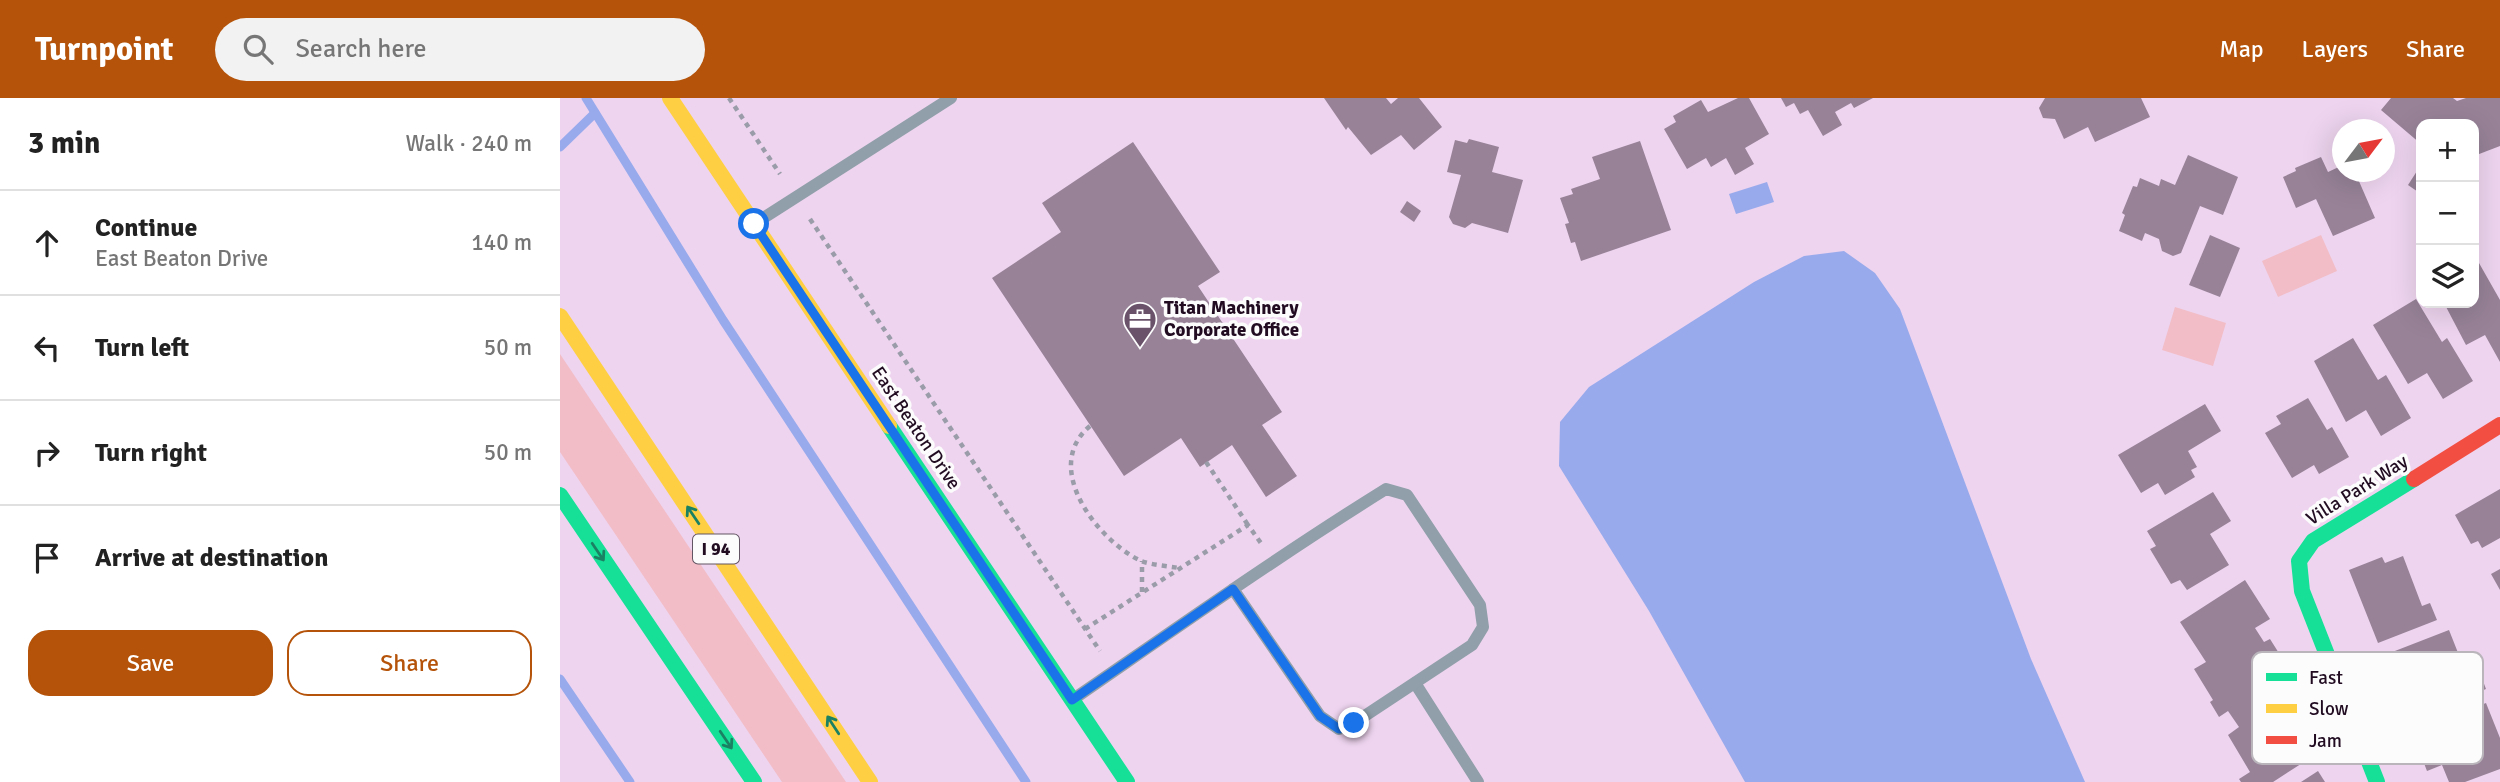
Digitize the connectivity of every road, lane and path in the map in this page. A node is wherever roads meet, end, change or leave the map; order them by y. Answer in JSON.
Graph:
{"nodes":[{"id":1,"x":670,"y":98,"type":"edge"},
{"id":2,"x":729,"y":98,"type":"edge"},
{"id":3,"x":951,"y":98,"type":"edge"},
{"id":4,"x":780,"y":174,"type":"dead end"},
{"id":5,"x":810,"y":219,"type":"dead end"},
{"id":6,"x":754,"y":224,"type":"junction"},
{"id":7,"x":560,"y":316,"type":"edge"},
{"id":8,"x":2500,"y":425,"type":"edge"},
{"id":9,"x":1090,"y":426,"type":"dead end"},
{"id":10,"x":1206,"y":463,"type":"dead end"},
{"id":11,"x":560,"y":495,"type":"edge"},
{"id":12,"x":1248,"y":524,"type":"junction"},
{"id":13,"x":1142,"y":561,"type":"junction"},
{"id":14,"x":1273,"y":561,"type":"junction"},
{"id":15,"x":1180,"y":568,"type":"junction"},
{"id":16,"x":1233,"y":589,"type":"junction"},
{"id":17,"x":1142,"y":592,"type":"junction"},
{"id":18,"x":1085,"y":629,"type":"junction"},
{"id":19,"x":1100,"y":651,"type":"dead end"},
{"id":20,"x":2326,"y":652,"type":"edge"},
{"id":21,"x":1415,"y":683,"type":"junction"},
{"id":22,"x":1072,"y":700,"type":"junction"},
{"id":23,"x":2370,"y":764,"type":"edge"},
{"id":24,"x":754,"y":782,"type":"edge"},
{"id":25,"x":870,"y":782,"type":"edge"},
{"id":26,"x":1127,"y":782,"type":"edge"},
{"id":27,"x":1478,"y":782,"type":"edge"},
{"id":28,"x":2377,"y":782,"type":"edge"}],
"edges":[{"from":1,"to":6,"type":"main road","name":"East Beaton Drive"},
{"from":2,"to":4,"type":"path"},
{"from":3,"to":6,"type":"lane"},
{"from":5,"to":18,"type":"path"},
{"from":6,"to":22,"type":"main road","name":"East Beaton Drive"},
{"from":25,"to":7,"type":"main road","number":"I 94","one_way":true},
{"from":8,"to":20,"type":"main road","name":"Villa Park Way"},
{"from":9,"to":13,"type":"path"},
{"from":10,"to":12,"type":"path"},
{"from":11,"to":24,"type":"main road","one_way":true},
{"from":12,"to":14,"type":"path"},
{"from":12,"to":15,"type":"path"},
{"from":13,"to":15,"type":"path"},
{"from":13,"to":17,"type":"path"},
{"from":14,"to":16,"type":"lane"},
{"from":14,"to":21,"type":"lane"},
{"from":15,"to":17,"type":"path"},
{"from":16,"to":21,"type":"lane"},
{"from":16,"to":22,"type":"lane"},
{"from":17,"to":18,"type":"path"},
{"from":18,"to":19,"type":"path"},
{"from":21,"to":27,"type":"lane"},
{"from":22,"to":26,"type":"main road","name":"East Beaton Drive"},
{"from":23,"to":28,"type":"main road","name":"Villa Park Way"}]}
